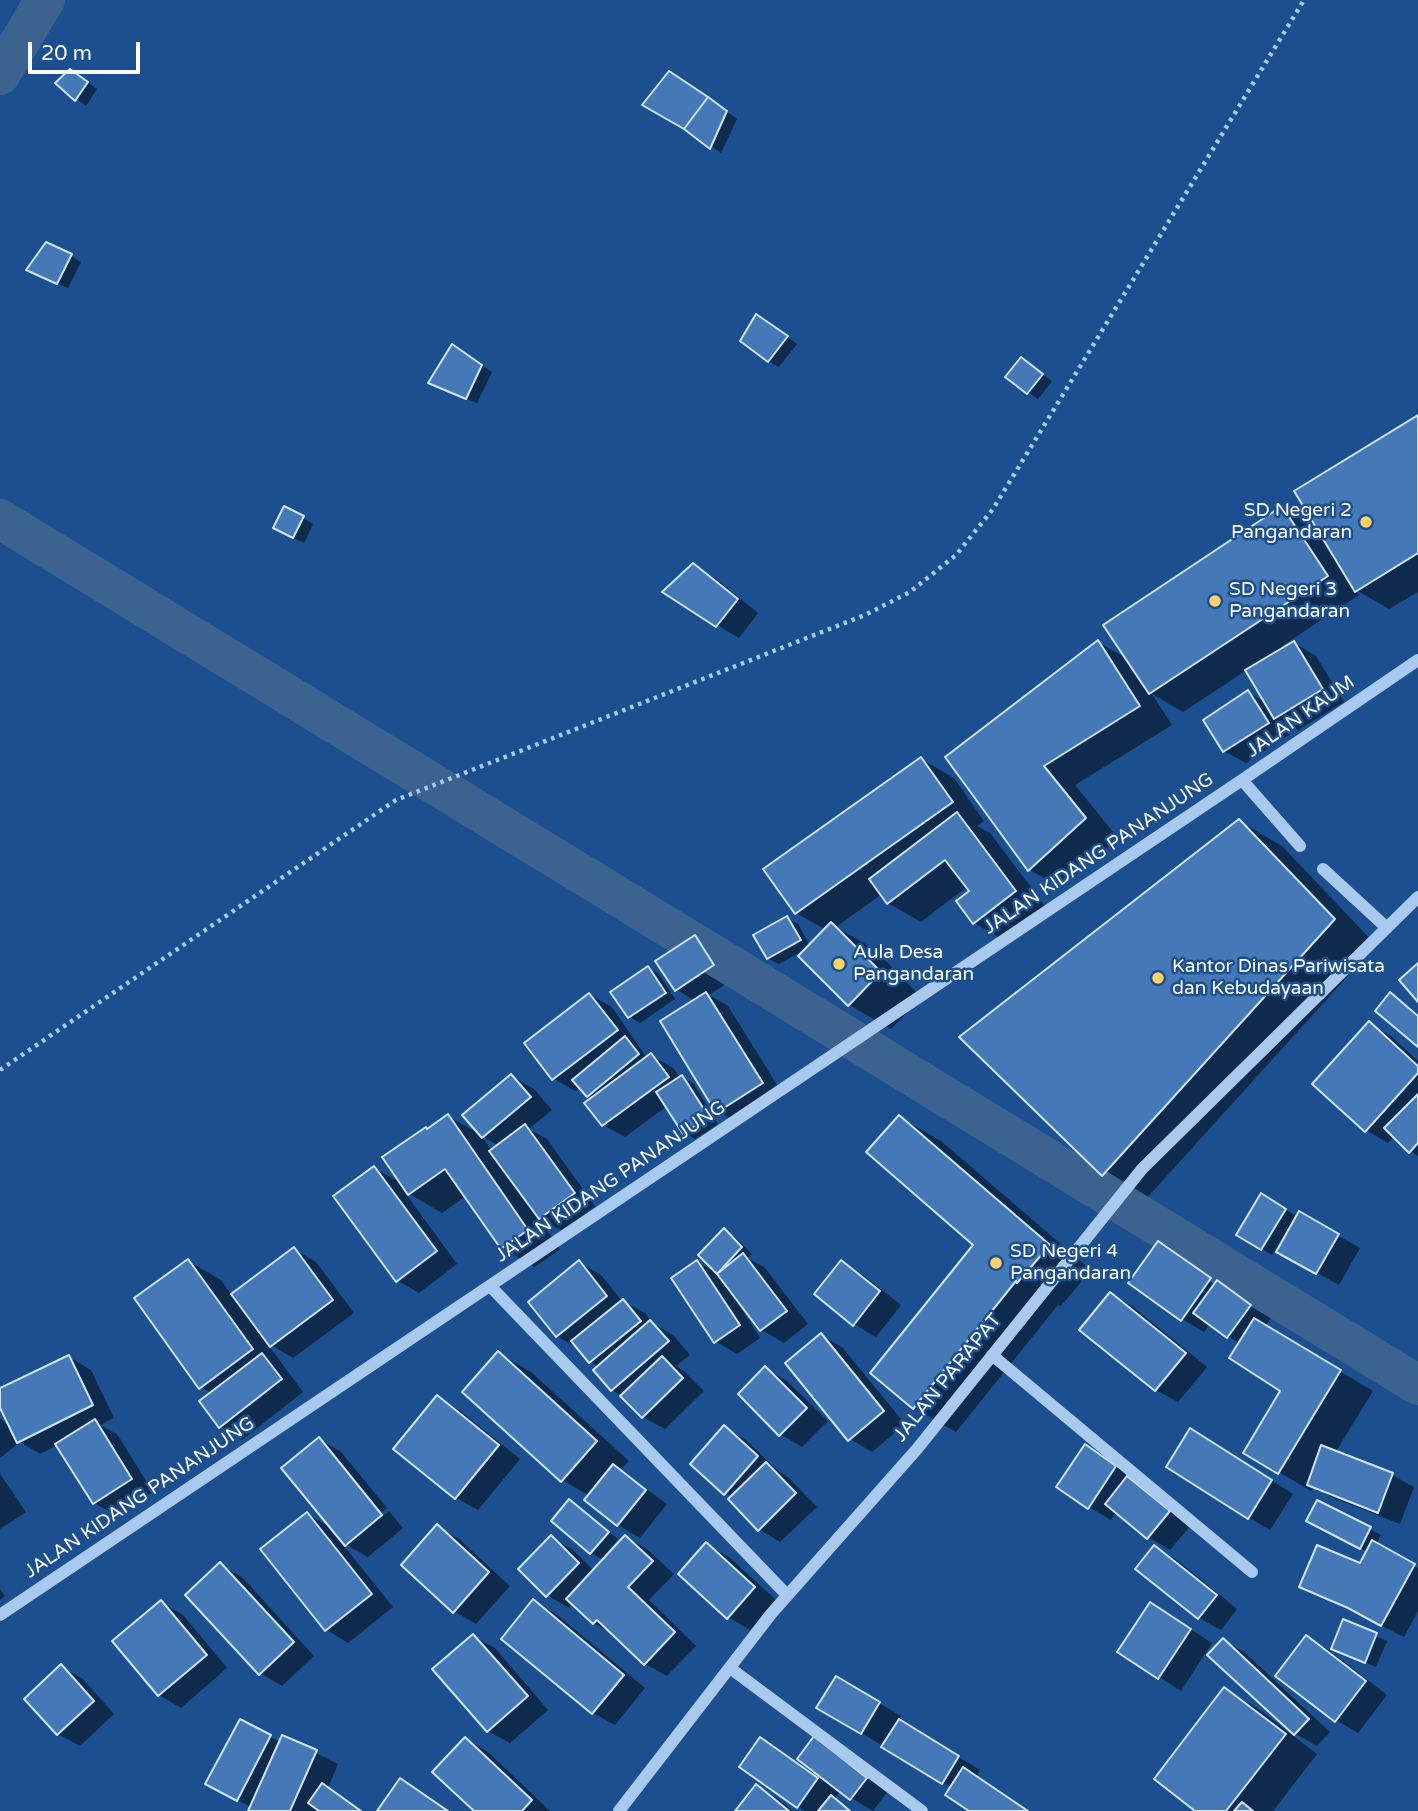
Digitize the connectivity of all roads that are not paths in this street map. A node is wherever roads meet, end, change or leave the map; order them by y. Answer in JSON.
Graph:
{"nodes":[{"id":1,"x":1418,"y":660,"type":"edge"},
{"id":2,"x":1242,"y":780,"type":"junction"},
{"id":3,"x":1300,"y":846,"type":"dead end"},
{"id":4,"x":1323,"y":869,"type":"dead end"},
{"id":5,"x":1418,"y":898,"type":"edge"},
{"id":6,"x":1387,"y":928,"type":"junction"},
{"id":7,"x":490,"y":1286,"type":"junction"},
{"id":8,"x":992,"y":1355,"type":"junction"},
{"id":9,"x":1252,"y":1572,"type":"dead end"},
{"id":10,"x":787,"y":1595,"type":"junction"},
{"id":11,"x":0,"y":1615,"type":"edge"},
{"id":12,"x":730,"y":1668,"type":"junction"},
{"id":13,"x":619,"y":1811,"type":"edge"},
{"id":14,"x":922,"y":1811,"type":"edge"}],
"edges":[{"from":1,"to":2,"type":"street","name":"JALAN KAUM"},
{"from":2,"to":3,"type":"street","name":"JALAN KAUM"},
{"from":2,"to":7,"type":"street","name":"JALAN KIDANG PANANJUNG"},
{"from":4,"to":6,"type":"street"},
{"from":5,"to":6,"type":"street"},
{"from":6,"to":8,"type":"street","name":"JALAN PARAPAT"},
{"from":7,"to":10,"type":"street"},
{"from":7,"to":11,"type":"street","name":"JALAN KIDANG PANANJUNG"},
{"from":8,"to":9,"type":"street"},
{"from":8,"to":10,"type":"street","name":"JALAN PARAPAT"},
{"from":10,"to":12,"type":"street","name":"JALAN PARAPAT"},
{"from":12,"to":13,"type":"street","name":"JALAN PARAPAT"},
{"from":12,"to":14,"type":"street"}]}
